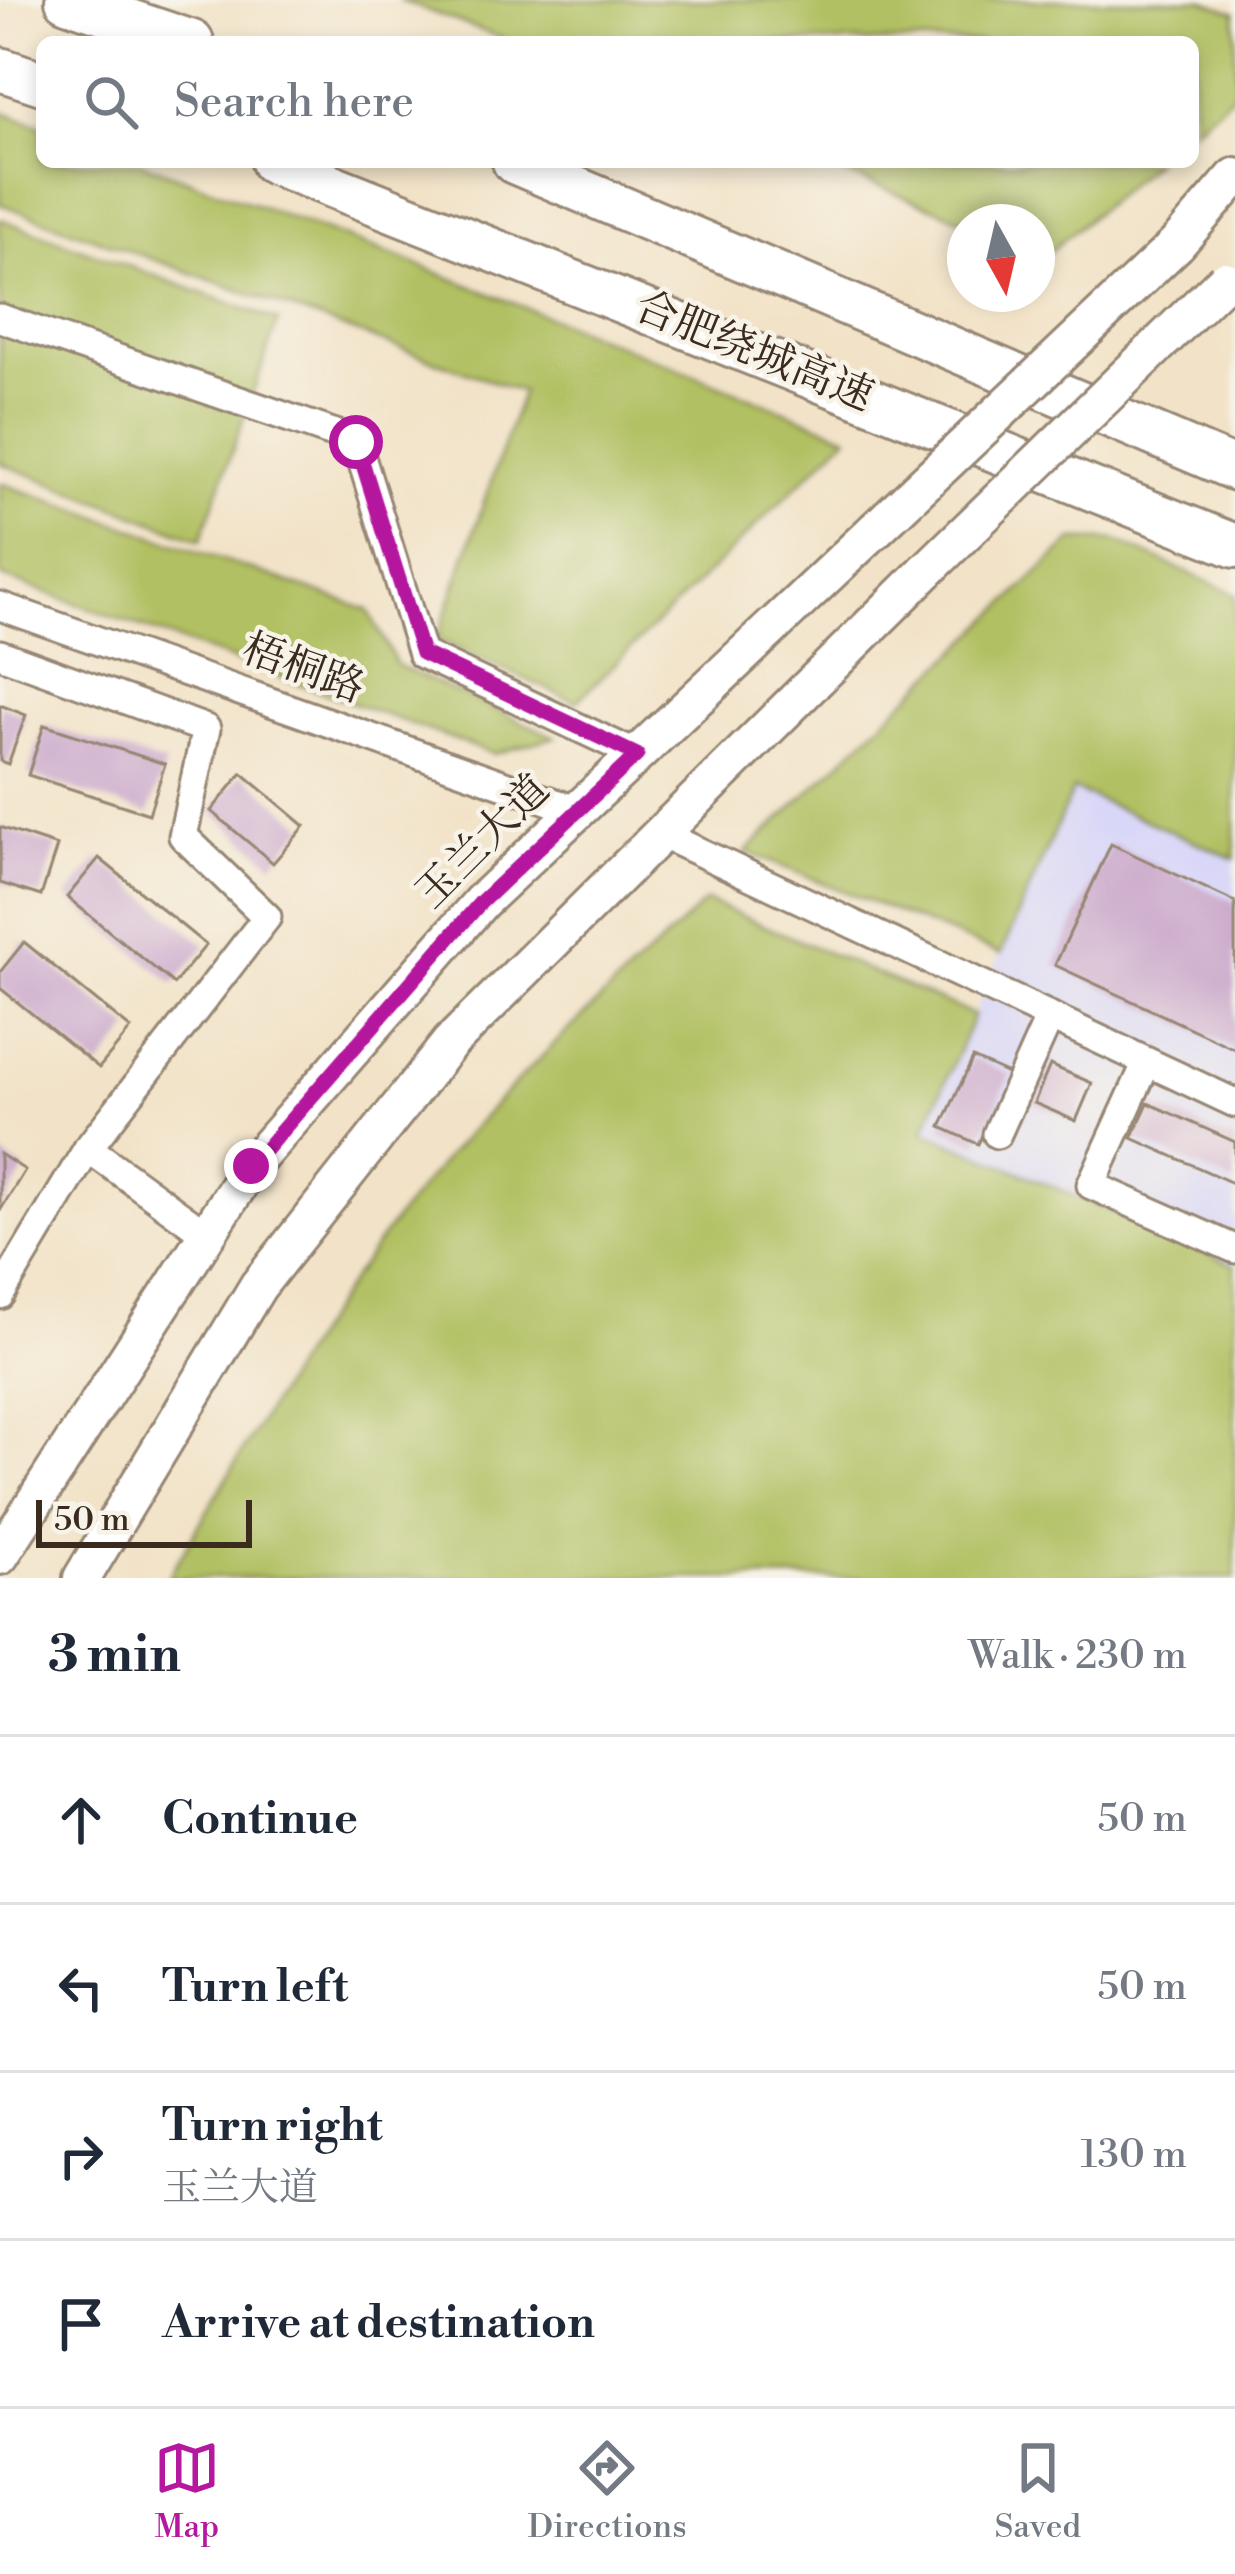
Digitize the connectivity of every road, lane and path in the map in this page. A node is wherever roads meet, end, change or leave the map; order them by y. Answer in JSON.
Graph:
{"nodes":[{"id":1,"x":67,"y":0,"type":"edge"},
{"id":2,"x":174,"y":36,"type":"edge"},
{"id":3,"x":0,"y":69,"type":"edge"},
{"id":4,"x":36,"y":81,"type":"edge"},
{"id":5,"x":287,"y":168,"type":"edge"},
{"id":6,"x":528,"y":168,"type":"edge"},
{"id":7,"x":1235,"y":177,"type":"edge"},
{"id":8,"x":1230,"y":275,"type":"edge"},
{"id":9,"x":0,"y":318,"type":"edge"},
{"id":10,"x":1235,"y":469,"type":"edge"},
{"id":11,"x":1235,"y":546,"type":"edge"},
{"id":12,"x":0,"y":606,"type":"edge"},
{"id":13,"x":0,"y":654,"type":"edge"},
{"id":14,"x":637,"y":755,"type":"junction"},
{"id":15,"x":578,"y":811,"type":"junction"},
{"id":16,"x":661,"y":834,"type":"junction"},
{"id":17,"x":1050,"y":1016,"type":"junction"},
{"id":18,"x":1147,"y":1061,"type":"junction"},
{"id":19,"x":1235,"y":1103,"type":"edge"},
{"id":20,"x":998,"y":1134,"type":"dead end"},
{"id":21,"x":88,"y":1148,"type":"junction"},
{"id":22,"x":206,"y":1234,"type":"junction"},
{"id":23,"x":1235,"y":1250,"type":"edge"},
{"id":24,"x":0,"y":1295,"type":"edge"},
{"id":25,"x":0,"y":1556,"type":"edge"},
{"id":26,"x":82,"y":1578,"type":"edge"}],
"edges":[{"from":1,"to":2,"type":"highway"},
{"from":3,"to":4,"type":"highway"},
{"from":5,"to":11,"type":"highway","name":"合肥绕城高速"},
{"from":6,"to":10,"type":"highway","name":"合肥绕城高速"},
{"from":7,"to":14,"type":"main road","name":"玉兰大道","bridge":true},
{"from":8,"to":16,"type":"main road","bridge":true},
{"from":9,"to":14,"type":"street"},
{"from":12,"to":15,"type":"street","name":"梧桐路"},
{"from":13,"to":21,"type":"street"},
{"from":14,"to":15,"type":"main road","name":"玉兰大道"},
{"from":15,"to":22,"type":"main road","name":"玉兰大道"},
{"from":16,"to":17,"type":"street"},
{"from":16,"to":26,"type":"main road"},
{"from":17,"to":18,"type":"street"},
{"from":17,"to":20,"type":"street"},
{"from":18,"to":19,"type":"street"},
{"from":18,"to":23,"type":"street"},
{"from":21,"to":22,"type":"street"},
{"from":21,"to":24,"type":"street"},
{"from":22,"to":25,"type":"main road","name":"玉兰大道"}]}
